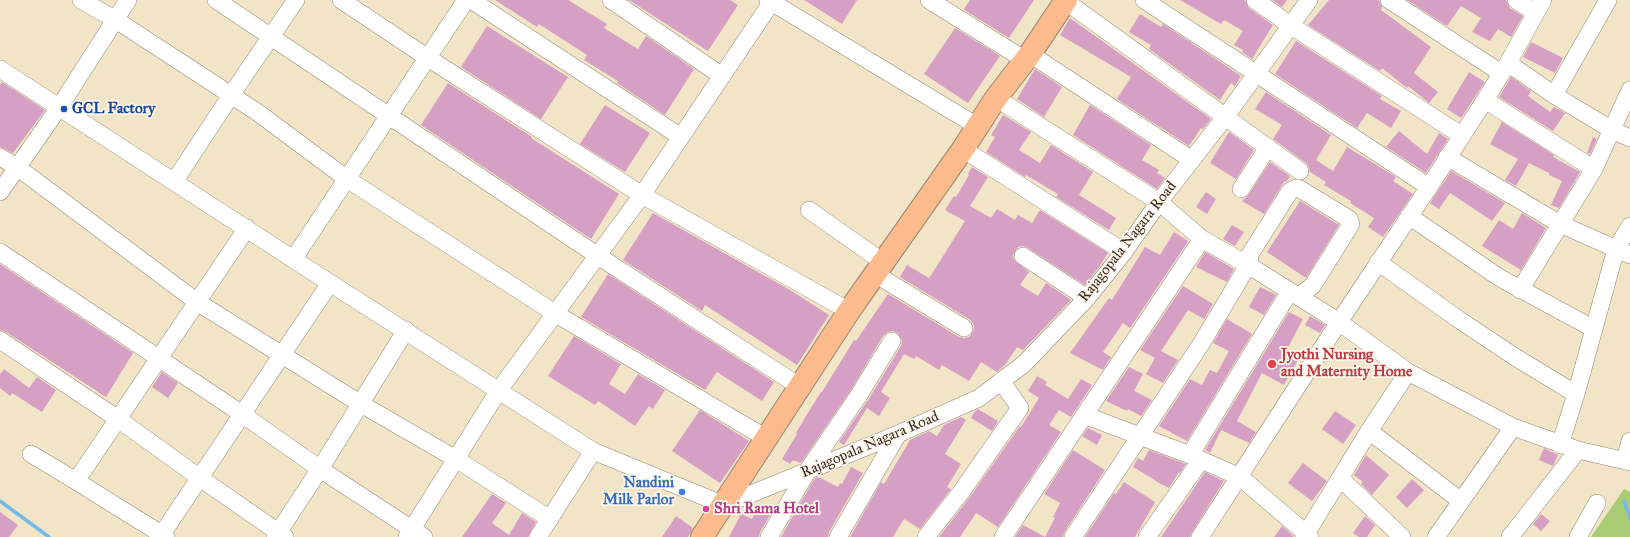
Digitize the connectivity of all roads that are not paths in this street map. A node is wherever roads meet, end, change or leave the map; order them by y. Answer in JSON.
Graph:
{"nodes":[{"id":1,"x":81,"y":0,"type":"edge"},
{"id":2,"x":128,"y":0,"type":"edge"},
{"id":3,"x":216,"y":0,"type":"edge"},
{"id":4,"x":296,"y":0,"type":"edge"},
{"id":5,"x":341,"y":0,"type":"edge"},
{"id":6,"x":466,"y":0,"type":"edge"},
{"id":7,"x":471,"y":0,"type":"edge"},
{"id":8,"x":611,"y":0,"type":"edge"},
{"id":9,"x":929,"y":0,"type":"edge"},
{"id":10,"x":1065,"y":0,"type":"edge"},
{"id":11,"x":1144,"y":0,"type":"edge"},
{"id":12,"x":1255,"y":0,"type":"edge"},
{"id":13,"x":1309,"y":0,"type":"edge"},
{"id":14,"x":1389,"y":0,"type":"edge"},
{"id":15,"x":1516,"y":0,"type":"edge"},
{"id":16,"x":1608,"y":0,"type":"edge"},
{"id":17,"x":770,"y":1,"type":"edge"},
{"id":18,"x":1540,"y":6,"type":"edge"},
{"id":19,"x":116,"y":20,"type":"junction"},
{"id":20,"x":1290,"y":25,"type":"junction"},
{"id":21,"x":271,"y":38,"type":"junction"},
{"id":22,"x":1028,"y":57,"type":"junction"},
{"id":23,"x":428,"y":58,"type":"junction"},
{"id":24,"x":1505,"y":68,"type":"junction"},
{"id":25,"x":0,"y":69,"type":"edge"},
{"id":26,"x":1255,"y":73,"type":"junction"},
{"id":27,"x":722,"y":76,"type":"junction"},
{"id":28,"x":1630,"y":90,"type":"edge"},
{"id":29,"x":231,"y":95,"type":"junction"},
{"id":30,"x":1554,"y":95,"type":"junction"},
{"id":31,"x":996,"y":98,"type":"junction"},
{"id":32,"x":1485,"y":100,"type":"junction"},
{"id":33,"x":60,"y":106,"type":"junction"},
{"id":34,"x":1226,"y":116,"type":"junction"},
{"id":35,"x":388,"y":117,"type":"junction"},
{"id":36,"x":977,"y":126,"type":"junction"},
{"id":37,"x":1612,"y":130,"type":"junction"},
{"id":38,"x":1461,"y":135,"type":"junction"},
{"id":39,"x":681,"y":137,"type":"junction"},
{"id":40,"x":1630,"y":138,"type":"edge"},
{"id":41,"x":1268,"y":147,"type":"junction"},
{"id":42,"x":963,"y":149,"type":"junction"},
{"id":43,"x":0,"y":157,"type":"edge"},
{"id":44,"x":1447,"y":157,"type":"junction"},
{"id":45,"x":1192,"y":160,"type":"junction"},
{"id":46,"x":17,"y":167,"type":"junction"},
{"id":47,"x":1594,"y":169,"type":"junction"},
{"id":48,"x":1300,"y":171,"type":"dead end"},
{"id":49,"x":347,"y":179,"type":"junction"},
{"id":50,"x":174,"y":182,"type":"junction"},
{"id":51,"x":1429,"y":187,"type":"junction"},
{"id":52,"x":1241,"y":189,"type":"dead end"},
{"id":53,"x":0,"y":192,"type":"edge"},
{"id":54,"x":642,"y":196,"type":"junction"},
{"id":55,"x":1159,"y":202,"type":"junction"},
{"id":56,"x":809,"y":210,"type":"dead end"},
{"id":57,"x":1409,"y":216,"type":"junction"},
{"id":58,"x":1560,"y":224,"type":"junction"},
{"id":59,"x":1630,"y":226,"type":"edge"},
{"id":60,"x":247,"y":228,"type":"junction"},
{"id":61,"x":1202,"y":239,"type":"junction"},
{"id":62,"x":0,"y":252,"type":"edge"},
{"id":63,"x":1124,"y":252,"type":"junction"},
{"id":64,"x":1623,"y":252,"type":"edge"},
{"id":65,"x":598,"y":256,"type":"junction"},
{"id":66,"x":1023,"y":256,"type":"dead end"},
{"id":67,"x":294,"y":258,"type":"junction"},
{"id":68,"x":1249,"y":261,"type":"junction"},
{"id":69,"x":1378,"y":262,"type":"junction"},
{"id":70,"x":879,"y":268,"type":"junction"},
{"id":71,"x":330,"y":283,"type":"junction"},
{"id":72,"x":1520,"y":290,"type":"junction"},
{"id":73,"x":1298,"y":293,"type":"junction"},
{"id":74,"x":1087,"y":298,"type":"junction"},
{"id":75,"x":197,"y":302,"type":"junction"},
{"id":76,"x":849,"y":312,"type":"junction"},
{"id":77,"x":556,"y":314,"type":"junction"},
{"id":78,"x":1339,"y":322,"type":"junction"},
{"id":79,"x":964,"y":328,"type":"dead end"},
{"id":80,"x":1594,"y":329,"type":"junction"},
{"id":81,"x":406,"y":330,"type":"junction"},
{"id":82,"x":0,"y":340,"type":"edge"},
{"id":83,"x":892,"y":341,"type":"dead end"},
{"id":84,"x":282,"y":355,"type":"junction"},
{"id":85,"x":159,"y":358,"type":"junction"},
{"id":86,"x":1408,"y":372,"type":"junction"},
{"id":87,"x":1001,"y":382,"type":"junction"},
{"id":88,"x":799,"y":386,"type":"junction"},
{"id":89,"x":499,"y":390,"type":"junction"},
{"id":90,"x":1576,"y":394,"type":"junction"},
{"id":91,"x":361,"y":404,"type":"junction"},
{"id":92,"x":242,"y":414,"type":"junction"},
{"id":93,"x":1084,"y":415,"type":"junction"},
{"id":94,"x":118,"y":419,"type":"junction"},
{"id":95,"x":1513,"y":427,"type":"junction"},
{"id":96,"x":1368,"y":432,"type":"junction"},
{"id":97,"x":898,"y":434,"type":"junction"},
{"id":98,"x":1140,"y":436,"type":"junction"},
{"id":99,"x":766,"y":438,"type":"junction"},
{"id":100,"x":1630,"y":441,"type":"edge"},
{"id":101,"x":1560,"y":445,"type":"junction"},
{"id":102,"x":1578,"y":450,"type":"junction"},
{"id":103,"x":593,"y":451,"type":"junction"},
{"id":104,"x":31,"y":454,"type":"dead end"},
{"id":105,"x":1196,"y":458,"type":"junction"},
{"id":106,"x":456,"y":459,"type":"junction"},
{"id":107,"x":1627,"y":461,"type":"edge"},
{"id":108,"x":320,"y":469,"type":"junction"},
{"id":109,"x":808,"y":470,"type":"junction"},
{"id":110,"x":1240,"y":477,"type":"junction"},
{"id":111,"x":200,"y":478,"type":"junction"},
{"id":112,"x":1340,"y":478,"type":"junction"},
{"id":113,"x":76,"y":481,"type":"junction"},
{"id":114,"x":1461,"y":501,"type":"junction"},
{"id":115,"x":1597,"y":503,"type":"dead end"},
{"id":116,"x":724,"y":505,"type":"junction"},
{"id":117,"x":550,"y":519,"type":"junction"},
{"id":118,"x":414,"y":534,"type":"edge"},
{"id":119,"x":163,"y":536,"type":"edge"},
{"id":120,"x":279,"y":536,"type":"edge"},
{"id":121,"x":1307,"y":536,"type":"edge"},
{"id":122,"x":538,"y":537,"type":"edge"},
{"id":123,"x":702,"y":537,"type":"edge"},
{"id":124,"x":769,"y":537,"type":"edge"},
{"id":125,"x":838,"y":537,"type":"edge"},
{"id":126,"x":926,"y":537,"type":"edge"},
{"id":127,"x":1003,"y":537,"type":"edge"},
{"id":128,"x":1073,"y":537,"type":"edge"},
{"id":129,"x":1147,"y":537,"type":"edge"},
{"id":130,"x":1200,"y":537,"type":"edge"},
{"id":131,"x":1402,"y":537,"type":"edge"},
{"id":132,"x":1436,"y":537,"type":"edge"},
{"id":133,"x":1510,"y":537,"type":"edge"},
{"id":134,"x":1578,"y":537,"type":"edge"}],
"edges":[{"from":1,"to":19,"type":"street"},
{"from":2,"to":19,"type":"street"},
{"from":3,"to":21,"type":"street"},
{"from":4,"to":21,"type":"street"},
{"from":5,"to":23,"type":"street"},
{"from":6,"to":23,"type":"street"},
{"from":7,"to":39,"type":"street"},
{"from":8,"to":27,"type":"street"},
{"from":9,"to":22,"type":"street"},
{"from":10,"to":22,"type":"main road"},
{"from":10,"to":34,"type":"street"},
{"from":11,"to":26,"type":"street"},
{"from":12,"to":20,"type":"street"},
{"from":13,"to":20,"type":"street","name":"Rajagopala Nagara Road"},
{"from":14,"to":24,"type":"street"},
{"from":15,"to":18,"type":"street"},
{"from":16,"to":30,"type":"street"},
{"from":17,"to":27,"type":"street"},
{"from":17,"to":36,"type":"street"},
{"from":18,"to":24,"type":"street"},
{"from":19,"to":29,"type":"street"},
{"from":19,"to":33,"type":"street"},
{"from":20,"to":26,"type":"street","name":"Rajagopala Nagara Road"},
{"from":20,"to":38,"type":"street"},
{"from":21,"to":29,"type":"street"},
{"from":21,"to":35,"type":"street"},
{"from":22,"to":31,"type":"main road"},
{"from":22,"to":45,"type":"street"},
{"from":23,"to":35,"type":"street"},
{"from":23,"to":54,"type":"street"},
{"from":24,"to":30,"type":"street"},
{"from":24,"to":32,"type":"street"},
{"from":25,"to":33,"type":"street"},
{"from":26,"to":34,"type":"street","name":"Rajagopala Nagara Road"},
{"from":26,"to":51,"type":"street"},
{"from":27,"to":39,"type":"street"},
{"from":28,"to":37,"type":"street"},
{"from":29,"to":49,"type":"street"},
{"from":29,"to":50,"type":"street"},
{"from":30,"to":37,"type":"street"},
{"from":31,"to":36,"type":"main road"},
{"from":31,"to":55,"type":"street"},
{"from":32,"to":38,"type":"street"},
{"from":32,"to":47,"type":"street"},
{"from":33,"to":46,"type":"street"},
{"from":33,"to":50,"type":"street"},
{"from":34,"to":41,"type":"street"},
{"from":34,"to":45,"type":"street","name":"Rajagopala Nagara Road"},
{"from":35,"to":49,"type":"street"},
{"from":35,"to":65,"type":"street"},
{"from":36,"to":42,"type":"main road"},
{"from":37,"to":40,"type":"street"},
{"from":37,"to":47,"type":"street"},
{"from":38,"to":44,"type":"street"},
{"from":39,"to":54,"type":"street"},
{"from":41,"to":48,"type":"street"},
{"from":41,"to":52,"type":"street"},
{"from":42,"to":63,"type":"street"},
{"from":42,"to":70,"type":"main road"},
{"from":43,"to":46,"type":"street"},
{"from":44,"to":51,"type":"street"},
{"from":44,"to":58,"type":"street"},
{"from":45,"to":55,"type":"street","name":"Rajagopala Nagara Road"},
{"from":46,"to":53,"type":"street"},
{"from":46,"to":75,"type":"street"},
{"from":47,"to":58,"type":"street"},
{"from":49,"to":67,"type":"street"},
{"from":49,"to":77,"type":"street"},
{"from":50,"to":60,"type":"street"},
{"from":51,"to":57,"type":"street"},
{"from":54,"to":65,"type":"street"},
{"from":54,"to":76,"type":"street"},
{"from":55,"to":61,"type":"street"},
{"from":55,"to":63,"type":"street","name":"Rajagopala Nagara Road"},
{"from":56,"to":70,"type":"street"},
{"from":57,"to":69,"type":"street"},
{"from":57,"to":72,"type":"street"},
{"from":58,"to":64,"type":"street"},
{"from":58,"to":72,"type":"street"},
{"from":59,"to":64,"type":"street"},
{"from":60,"to":67,"type":"street"},
{"from":60,"to":75,"type":"street"},
{"from":61,"to":68,"type":"street"},
{"from":61,"to":93,"type":"street"},
{"from":62,"to":85,"type":"street"},
{"from":63,"to":74,"type":"street","name":"Rajagopala Nagara Road"},
{"from":64,"to":80,"type":"street"},
{"from":65,"to":77,"type":"street"},
{"from":65,"to":88,"type":"street"},
{"from":66,"to":74,"type":"street"},
{"from":67,"to":71,"type":"street"},
{"from":68,"to":73,"type":"street"},
{"from":68,"to":73,"type":"street"},
{"from":68,"to":98,"type":"street"},
{"from":69,"to":78,"type":"street"},
{"from":69,"to":90,"type":"street"},
{"from":70,"to":76,"type":"main road"},
{"from":70,"to":79,"type":"street"},
{"from":71,"to":81,"type":"street"},
{"from":71,"to":84,"type":"street"},
{"from":72,"to":80,"type":"street"},
{"from":73,"to":78,"type":"street"},
{"from":73,"to":105,"type":"street"},
{"from":74,"to":87,"type":"street","name":"Rajagopala Nagara Road"},
{"from":75,"to":84,"type":"street"},
{"from":75,"to":85,"type":"street"},
{"from":76,"to":88,"type":"main road"},
{"from":77,"to":89,"type":"street"},
{"from":77,"to":99,"type":"street"},
{"from":78,"to":86,"type":"street"},
{"from":78,"to":110,"type":"street"},
{"from":80,"to":90,"type":"street"},
{"from":81,"to":89,"type":"street"},
{"from":81,"to":91,"type":"street"},
{"from":82,"to":94,"type":"street"},
{"from":83,"to":109,"type":"street"},
{"from":84,"to":91,"type":"street"},
{"from":84,"to":92,"type":"street"},
{"from":85,"to":92,"type":"street"},
{"from":85,"to":94,"type":"street"},
{"from":86,"to":95,"type":"street"},
{"from":86,"to":96,"type":"street"},
{"from":87,"to":97,"type":"street","name":"Rajagopala Nagara Road"},
{"from":87,"to":126,"type":"street"},
{"from":88,"to":99,"type":"main road"},
{"from":89,"to":103,"type":"street"},
{"from":89,"to":106,"type":"street"},
{"from":90,"to":101,"type":"street"},
{"from":91,"to":106,"type":"street"},
{"from":91,"to":108,"type":"street"},
{"from":92,"to":108,"type":"street"},
{"from":92,"to":111,"type":"street"},
{"from":93,"to":98,"type":"street"},
{"from":93,"to":127,"type":"street"},
{"from":94,"to":111,"type":"street"},
{"from":94,"to":113,"type":"street"},
{"from":95,"to":101,"type":"street"},
{"from":95,"to":114,"type":"street"},
{"from":96,"to":112,"type":"street"},
{"from":96,"to":114,"type":"street"},
{"from":97,"to":109,"type":"street","name":"Rajagopala Nagara Road"},
{"from":97,"to":125,"type":"street"},
{"from":98,"to":105,"type":"street"},
{"from":98,"to":128,"type":"street"},
{"from":99,"to":116,"type":"main road"},
{"from":100,"to":107,"type":"street"},
{"from":101,"to":102,"type":"street"},
{"from":102,"to":107,"type":"street"},
{"from":102,"to":133,"type":"street"},
{"from":103,"to":116,"type":"street"},
{"from":103,"to":117,"type":"street"},
{"from":104,"to":113,"type":"street"},
{"from":105,"to":110,"type":"street"},
{"from":105,"to":129,"type":"street"},
{"from":106,"to":117,"type":"street"},
{"from":106,"to":118,"type":"street"},
{"from":108,"to":118,"type":"street"},
{"from":108,"to":120,"type":"street"},
{"from":109,"to":116,"type":"street","name":"Rajagopala Nagara Road"},
{"from":109,"to":124,"type":"street"},
{"from":110,"to":121,"type":"street"},
{"from":110,"to":130,"type":"street"},
{"from":111,"to":119,"type":"street"},
{"from":111,"to":120,"type":"street"},
{"from":112,"to":121,"type":"street"},
{"from":112,"to":131,"type":"street"},
{"from":113,"to":119,"type":"street"},
{"from":114,"to":132,"type":"street"},
{"from":115,"to":134,"type":"street"},
{"from":116,"to":123,"type":"main road"},
{"from":117,"to":122,"type":"street"}]}
